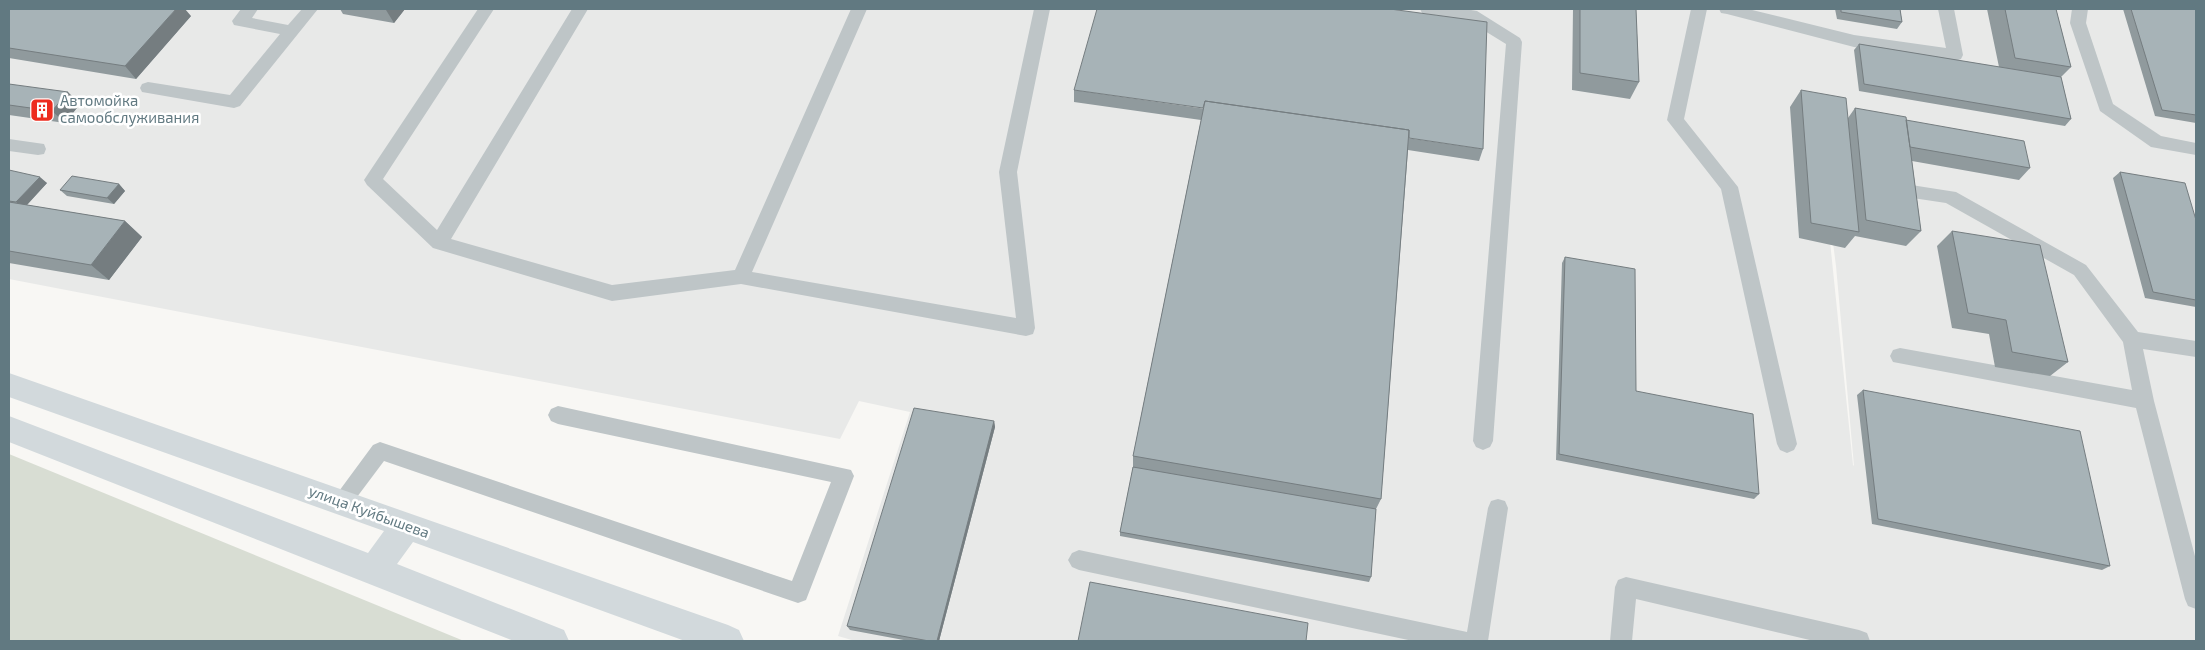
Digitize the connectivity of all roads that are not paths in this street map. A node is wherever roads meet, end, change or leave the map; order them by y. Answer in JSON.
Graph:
{"nodes":[{"id":1,"x":250,"y":9,"type":"edge"},
{"id":2,"x":310,"y":9,"type":"edge"},
{"id":3,"x":486,"y":9,"type":"edge"},
{"id":4,"x":580,"y":9,"type":"edge"},
{"id":5,"x":859,"y":9,"type":"edge"},
{"id":6,"x":1042,"y":9,"type":"edge"},
{"id":7,"x":1428,"y":9,"type":"edge"},
{"id":8,"x":1699,"y":9,"type":"edge"},
{"id":9,"x":1727,"y":9,"type":"edge"},
{"id":10,"x":1946,"y":9,"type":"edge"},
{"id":11,"x":2080,"y":9,"type":"edge"},
{"id":12,"x":292,"y":31,"type":"junction"},
{"id":13,"x":148,"y":88,"type":"dead end"},
{"id":14,"x":9,"y":145,"type":"edge"},
{"id":15,"x":38,"y":148,"type":"dead end"},
{"id":16,"x":2196,"y":149,"type":"edge"},
{"id":17,"x":1880,"y":188,"type":"edge"},
{"id":18,"x":439,"y":243,"type":"junction"},
{"id":19,"x":741,"y":278,"type":"junction"},
{"id":20,"x":2132,"y":339,"type":"junction"},
{"id":21,"x":2196,"y":349,"type":"edge"},
{"id":22,"x":1900,"y":356,"type":"dead end"},
{"id":23,"x":9,"y":386,"type":"edge"},
{"id":24,"x":2144,"y":401,"type":"junction"},
{"id":25,"x":558,"y":414,"type":"dead end"},
{"id":26,"x":9,"y":429,"type":"edge"},
{"id":27,"x":1483,"y":441,"type":"dead end"},
{"id":28,"x":1787,"y":444,"type":"dead end"},
{"id":29,"x":341,"y":502,"type":"junction"},
{"id":30,"x":1498,"y":508,"type":"dead end"},
{"id":31,"x":406,"y":526,"type":"junction"},
{"id":32,"x":1079,"y":560,"type":"dead end"},
{"id":33,"x":374,"y":570,"type":"junction"},
{"id":34,"x":2196,"y":599,"type":"edge"},
{"id":35,"x":553,"y":641,"type":"edge"},
{"id":36,"x":728,"y":641,"type":"edge"},
{"id":37,"x":1462,"y":641,"type":"edge"},
{"id":38,"x":1477,"y":641,"type":"edge"},
{"id":39,"x":1620,"y":641,"type":"edge"},
{"id":40,"x":1859,"y":641,"type":"edge"}],
"edges":[{"from":1,"to":12,"type":"lane"},
{"from":2,"to":12,"type":"lane"},
{"from":3,"to":18,"type":"lane"},
{"from":4,"to":18,"type":"lane"},
{"from":5,"to":19,"type":"lane"},
{"from":6,"to":19,"type":"lane"},
{"from":7,"to":27,"type":"lane"},
{"from":8,"to":28,"type":"lane"},
{"from":9,"to":10,"type":"lane"},
{"from":11,"to":16,"type":"lane"},
{"from":12,"to":13,"type":"lane"},
{"from":14,"to":15,"type":"lane"},
{"from":17,"to":20,"type":"lane"},
{"from":18,"to":19,"type":"lane"},
{"from":20,"to":21,"type":"lane"},
{"from":20,"to":24,"type":"lane"},
{"from":22,"to":24,"type":"lane"},
{"from":23,"to":29,"type":"main road","name":"улица Куйбышева"},
{"from":24,"to":34,"type":"lane"},
{"from":25,"to":29,"type":"lane"},
{"from":26,"to":33,"type":"main road"},
{"from":29,"to":31,"type":"main road","name":"улица Куйбышева"},
{"from":30,"to":38,"type":"lane"},
{"from":31,"to":33,"type":"main road"},
{"from":31,"to":36,"type":"main road","name":"улица Куйбышева"},
{"from":32,"to":37,"type":"lane"},
{"from":33,"to":35,"type":"main road"},
{"from":39,"to":40,"type":"lane"}]}
